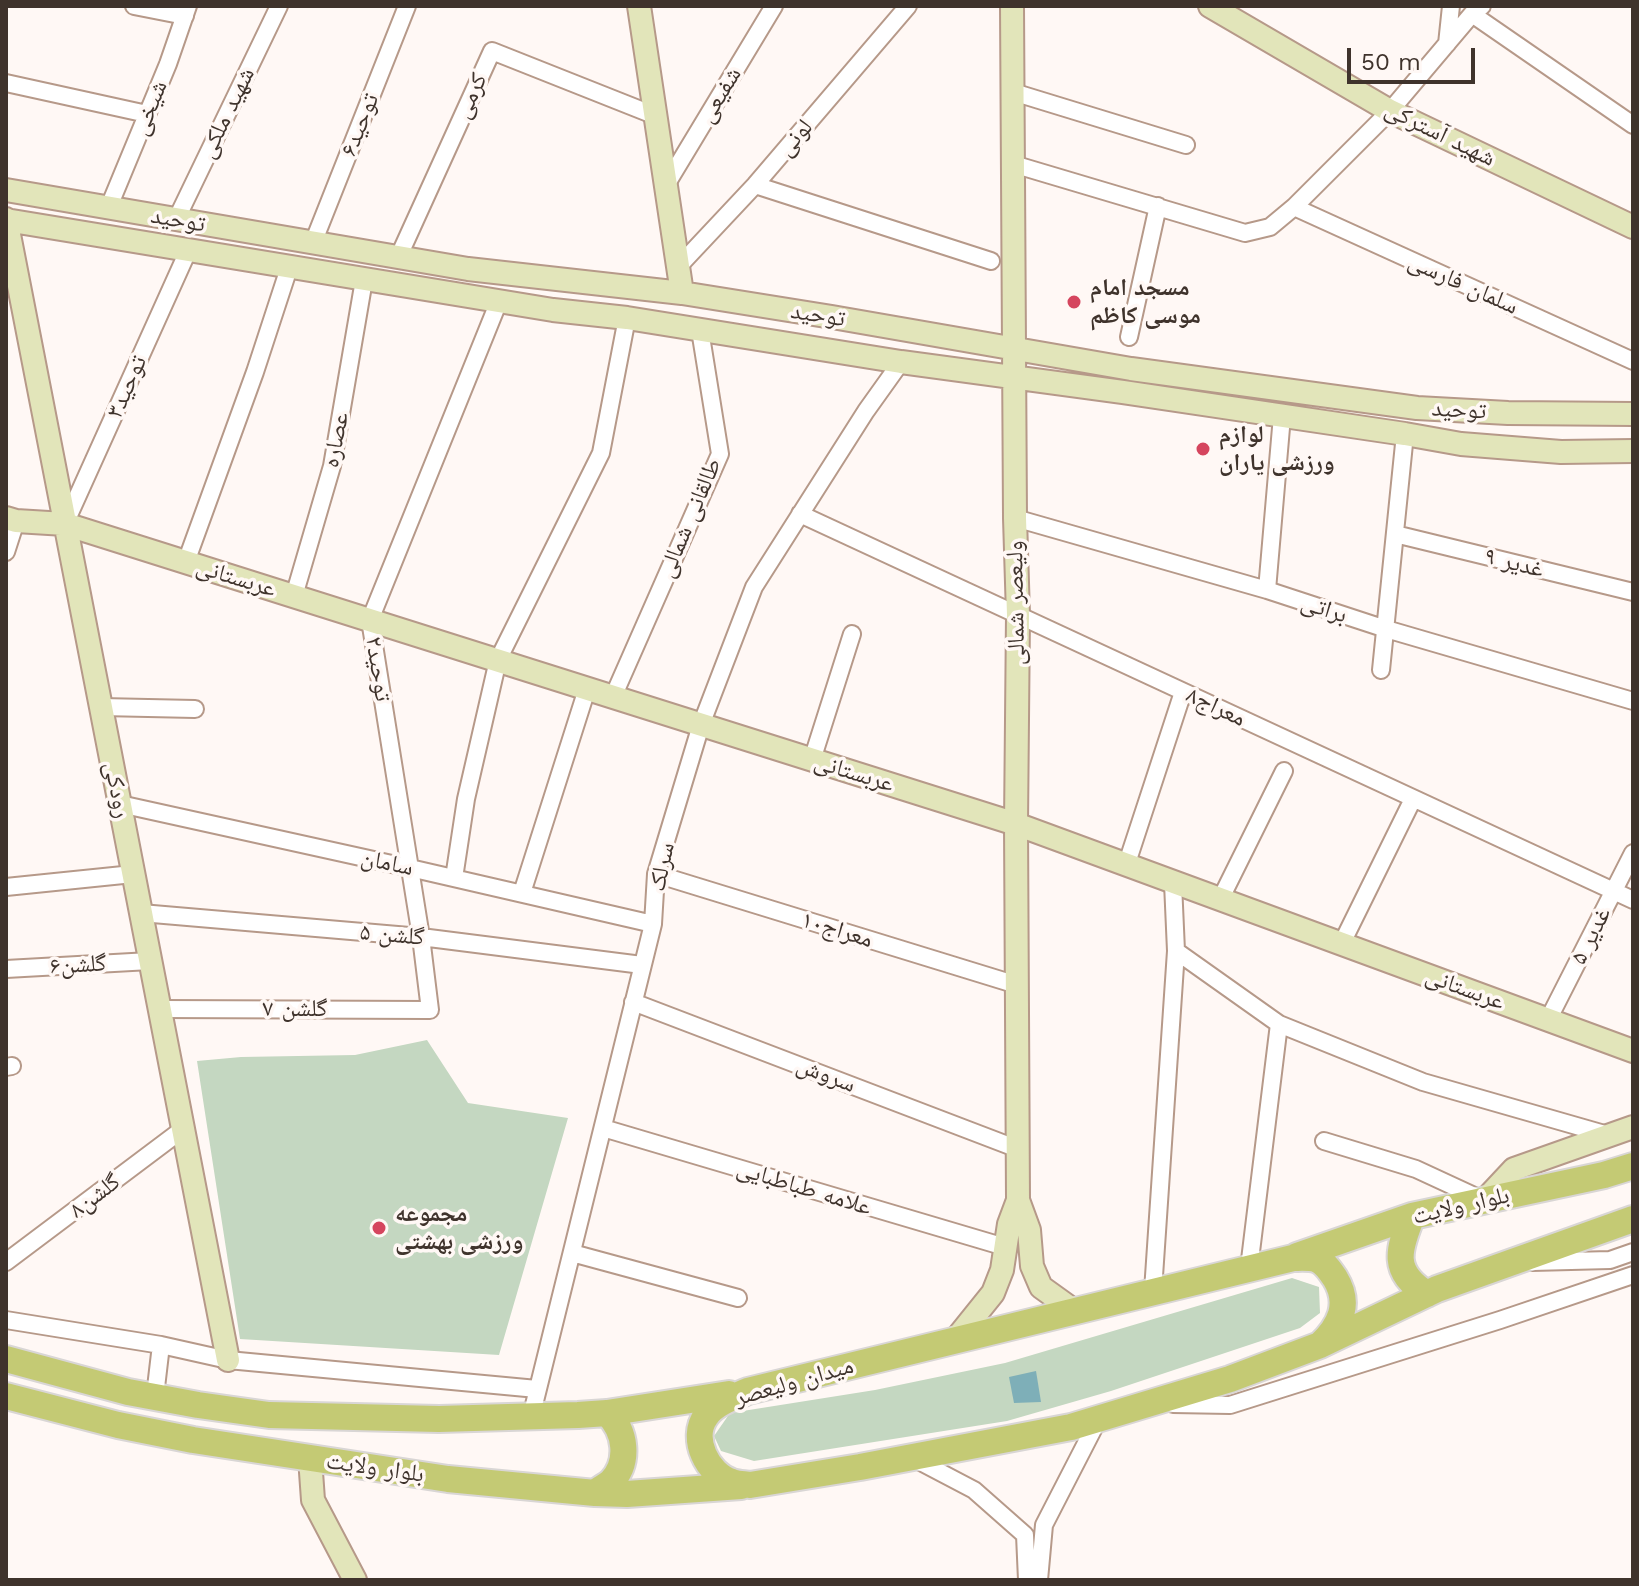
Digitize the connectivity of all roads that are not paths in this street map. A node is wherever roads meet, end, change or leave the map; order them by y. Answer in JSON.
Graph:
{"nodes":[{"id":1,"x":134,"y":6,"type":"edge"},
{"id":2,"x":279,"y":6,"type":"edge"},
{"id":3,"x":407,"y":6,"type":"edge"},
{"id":4,"x":639,"y":6,"type":"edge"},
{"id":5,"x":774,"y":6,"type":"edge"},
{"id":6,"x":908,"y":6,"type":"edge"},
{"id":7,"x":1012,"y":6,"type":"edge"},
{"id":8,"x":1210,"y":6,"type":"edge"},
{"id":9,"x":1451,"y":6,"type":"edge"},
{"id":10,"x":1477,"y":10,"type":"edge"},
{"id":11,"x":186,"y":11,"type":"edge"},
{"id":12,"x":1447,"y":44,"type":"junction"},
{"id":13,"x":6,"y":83,"type":"edge"},
{"id":14,"x":1013,"y":92,"type":"junction"},
{"id":15,"x":1390,"y":111,"type":"junction"},
{"id":16,"x":147,"y":114,"type":"junction"},
{"id":17,"x":656,"y":116,"type":"junction"},
{"id":18,"x":1633,"y":125,"type":"edge"},
{"id":19,"x":1186,"y":145,"type":"dead end"},
{"id":20,"x":1013,"y":164,"type":"junction"},
{"id":21,"x":666,"y":185,"type":"junction"},
{"id":22,"x":755,"y":185,"type":"junction"},
{"id":23,"x":6,"y":190,"type":"edge"},
{"id":24,"x":1158,"y":206,"type":"junction"},
{"id":25,"x":1294,"y":207,"type":"junction"},
{"id":26,"x":108,"y":209,"type":"junction"},
{"id":27,"x":6,"y":220,"type":"edge"},
{"id":28,"x":176,"y":220,"type":"junction"},
{"id":29,"x":1633,"y":227,"type":"edge"},
{"id":30,"x":313,"y":243,"type":"junction"},
{"id":31,"x":188,"y":251,"type":"junction"},
{"id":32,"x":398,"y":258,"type":"junction"},
{"id":33,"x":991,"y":261,"type":"dead end"},
{"id":34,"x":678,"y":267,"type":"junction"},
{"id":35,"x":289,"y":268,"type":"junction"},
{"id":36,"x":364,"y":280,"type":"junction"},
{"id":37,"x":682,"y":293,"type":"junction"},
{"id":38,"x":499,"y":301,"type":"junction"},
{"id":39,"x":627,"y":318,"type":"junction"},
{"id":40,"x":700,"y":330,"type":"junction"},
{"id":41,"x":1129,"y":337,"type":"dead end"},
{"id":42,"x":1014,"y":350,"type":"junction"},
{"id":43,"x":1633,"y":361,"type":"edge"},
{"id":44,"x":901,"y":362,"type":"junction"},
{"id":45,"x":1014,"y":378,"type":"junction"},
{"id":46,"x":1489,"y":412,"type":"junction"},
{"id":47,"x":1633,"y":414,"type":"edge"},
{"id":48,"x":1282,"y":416,"type":"junction"},
{"id":49,"x":1405,"y":434,"type":"junction"},
{"id":50,"x":1493,"y":446,"type":"junction"},
{"id":51,"x":1633,"y":451,"type":"edge"},
{"id":52,"x":800,"y":514,"type":"junction"},
{"id":53,"x":1015,"y":518,"type":"junction"},
{"id":54,"x":11,"y":520,"type":"edge"},
{"id":55,"x":65,"y":524,"type":"junction"},
{"id":56,"x":1395,"y":534,"type":"junction"},
{"id":57,"x":6,"y":552,"type":"edge"},
{"id":58,"x":186,"y":562,"type":"junction"},
{"id":59,"x":1267,"y":590,"type":"junction"},
{"id":60,"x":1633,"y":592,"type":"edge"},
{"id":61,"x":294,"y":596,"type":"junction"},
{"id":62,"x":1018,"y":615,"type":"junction"},
{"id":63,"x":370,"y":620,"type":"junction"},
{"id":64,"x":1386,"y":629,"type":"junction"},
{"id":65,"x":852,"y":634,"type":"dead end"},
{"id":66,"x":498,"y":660,"type":"junction"},
{"id":67,"x":1381,"y":670,"type":"dead end"},
{"id":68,"x":587,"y":689,"type":"junction"},
{"id":69,"x":1183,"y":692,"type":"junction"},
{"id":70,"x":613,"y":697,"type":"junction"},
{"id":71,"x":1633,"y":701,"type":"edge"},
{"id":72,"x":101,"y":707,"type":"junction"},
{"id":73,"x":195,"y":709,"type":"dead end"},
{"id":74,"x":701,"y":725,"type":"junction"},
{"id":75,"x":812,"y":760,"type":"junction"},
{"id":76,"x":1284,"y":771,"type":"dead end"},
{"id":77,"x":1413,"y":799,"type":"junction"},
{"id":78,"x":120,"y":804,"type":"junction"},
{"id":79,"x":1016,"y":824,"type":"junction"},
{"id":80,"x":1633,"y":853,"type":"edge"},
{"id":81,"x":1127,"y":863,"type":"junction"},
{"id":82,"x":410,"y":868,"type":"junction"},
{"id":83,"x":133,"y":874,"type":"junction"},
{"id":84,"x":656,"y":874,"type":"junction"},
{"id":85,"x":454,"y":878,"type":"junction"},
{"id":86,"x":1173,"y":883,"type":"junction"},
{"id":87,"x":6,"y":887,"type":"edge"},
{"id":88,"x":1614,"y":891,"type":"junction"},
{"id":89,"x":522,"y":893,"type":"junction"},
{"id":90,"x":1221,"y":898,"type":"junction"},
{"id":91,"x":1633,"y":900,"type":"edge"},
{"id":92,"x":141,"y":913,"type":"junction"},
{"id":93,"x":653,"y":924,"type":"junction"},
{"id":94,"x":421,"y":937,"type":"junction"},
{"id":95,"x":1342,"y":943,"type":"junction"},
{"id":96,"x":1176,"y":951,"type":"junction"},
{"id":97,"x":150,"y":961,"type":"junction"},
{"id":98,"x":642,"y":965,"type":"junction"},
{"id":99,"x":6,"y":969,"type":"edge"},
{"id":100,"x":1017,"y":985,"type":"junction"},
{"id":101,"x":633,"y":1002,"type":"junction"},
{"id":102,"x":160,"y":1009,"type":"junction"},
{"id":103,"x":430,"y":1010,"type":"joint"},
{"id":104,"x":1548,"y":1020,"type":"junction"},
{"id":105,"x":1279,"y":1024,"type":"junction"},
{"id":106,"x":1633,"y":1051,"type":"edge"},
{"id":107,"x":1633,"y":1127,"type":"edge"},
{"id":108,"x":603,"y":1128,"type":"junction"},
{"id":109,"x":183,"y":1129,"type":"junction"},
{"id":110,"x":1608,"y":1135,"type":"junction"},
{"id":111,"x":1324,"y":1141,"type":"dead end"},
{"id":112,"x":1018,"y":1149,"type":"junction"},
{"id":113,"x":1633,"y":1166,"type":"edge"},
{"id":114,"x":1018,"y":1200,"type":"junction"},
{"id":115,"x":1485,"y":1200,"type":"junction"},
{"id":116,"x":1412,"y":1216,"type":"junction"},
{"id":117,"x":1633,"y":1219,"type":"edge"},
{"id":118,"x":1005,"y":1247,"type":"junction"},
{"id":119,"x":1633,"y":1252,"type":"edge"},
{"id":120,"x":572,"y":1253,"type":"junction"},
{"id":121,"x":1293,"y":1258,"type":"junction"},
{"id":122,"x":6,"y":1262,"type":"edge"},
{"id":123,"x":1506,"y":1263,"type":"junction"},
{"id":124,"x":1249,"y":1268,"type":"junction"},
{"id":125,"x":1633,"y":1275,"type":"edge"},
{"id":126,"x":1153,"y":1291,"type":"junction"},
{"id":127,"x":1427,"y":1294,"type":"junction"},
{"id":128,"x":738,"y":1298,"type":"dead end"},
{"id":129,"x":1073,"y":1310,"type":"junction"},
{"id":130,"x":6,"y":1320,"type":"edge"},
{"id":131,"x":956,"y":1339,"type":"junction"},
{"id":132,"x":161,"y":1345,"type":"junction"},
{"id":133,"x":1320,"y":1345,"type":"junction"},
{"id":134,"x":6,"y":1359,"type":"edge"},
{"id":135,"x":228,"y":1360,"type":"junction"},
{"id":136,"x":537,"y":1389,"type":"junction"},
{"id":137,"x":748,"y":1391,"type":"junction"},
{"id":138,"x":6,"y":1396,"type":"edge"},
{"id":139,"x":155,"y":1396,"type":"junction"},
{"id":140,"x":1147,"y":1404,"type":"junction"},
{"id":141,"x":607,"y":1413,"type":"junction"},
{"id":142,"x":531,"y":1417,"type":"junction"},
{"id":143,"x":1099,"y":1418,"type":"junction"},
{"id":144,"x":912,"y":1457,"type":"junction"},
{"id":145,"x":310,"y":1458,"type":"junction"},
{"id":146,"x":750,"y":1485,"type":"junction"},
{"id":147,"x":595,"y":1493,"type":"junction"},
{"id":148,"x":355,"y":1580,"type":"edge"},
{"id":149,"x":1027,"y":1580,"type":"edge"},
{"id":150,"x":1039,"y":1580,"type":"edge"}],
"edges":[{"from":1,"to":11,"type":"street"},
{"from":2,"to":28,"type":"street","name":"شهید ملکی"},
{"from":3,"to":30,"type":"street","name":"توحید۶"},
{"from":4,"to":17,"type":"main road"},
{"from":5,"to":21,"type":"street","name":"شفیعی"},
{"from":6,"to":22,"type":"street","name":"لونی"},
{"from":7,"to":14,"type":"main road","name":"ولیعصر شمالی"},
{"from":8,"to":15,"type":"main road","name":"شهید آسترکی"},
{"from":9,"to":12,"type":"street"},
{"from":10,"to":12,"type":"street"},
{"from":10,"to":18,"type":"street"},
{"from":11,"to":16,"type":"street","name":"شیخی"},
{"from":12,"to":15,"type":"street"},
{"from":13,"to":16,"type":"street"},
{"from":14,"to":19,"type":"street"},
{"from":14,"to":20,"type":"main road","name":"ولیعصر شمالی"},
{"from":15,"to":25,"type":"street"},
{"from":15,"to":29,"type":"main road","name":"شهید آسترکی"},
{"from":16,"to":26,"type":"street","name":"شیخی"},
{"from":17,"to":21,"type":"main road"},
{"from":17,"to":32,"type":"street","name":"کرمی"},
{"from":20,"to":24,"type":"street"},
{"from":20,"to":42,"type":"main road","name":"ولیعصر شمالی"},
{"from":21,"to":34,"type":"main road"},
{"from":22,"to":33,"type":"street"},
{"from":22,"to":34,"type":"street","name":"لونی"},
{"from":23,"to":26,"type":"main road","name":"توحید"},
{"from":24,"to":25,"type":"street"},
{"from":24,"to":41,"type":"street"},
{"from":25,"to":43,"type":"street","name":"سلمان فارسی"},
{"from":26,"to":28,"type":"main road","name":"توحید"},
{"from":27,"to":31,"type":"main road","name":"توحید"},
{"from":27,"to":55,"type":"main road","name":"رودکی"},
{"from":28,"to":30,"type":"main road","name":"توحید"},
{"from":30,"to":32,"type":"main road","name":"توحید"},
{"from":31,"to":35,"type":"main road","name":"توحید"},
{"from":31,"to":55,"type":"street","name":"توحید۳"},
{"from":32,"to":37,"type":"main road","name":"توحید"},
{"from":34,"to":37,"type":"main road"},
{"from":35,"to":36,"type":"main road","name":"توحید"},
{"from":35,"to":58,"type":"street"},
{"from":36,"to":38,"type":"main road","name":"توحید"},
{"from":36,"to":61,"type":"street","name":"عصاره"},
{"from":37,"to":42,"type":"main road","name":"توحید"},
{"from":38,"to":39,"type":"main road","name":"توحید"},
{"from":38,"to":63,"type":"street","name":"توحید۲"},
{"from":39,"to":40,"type":"main road","name":"توحید"},
{"from":39,"to":66,"type":"street"},
{"from":40,"to":44,"type":"main road","name":"توحید"},
{"from":40,"to":70,"type":"street","name":"طالقانی شمالی"},
{"from":42,"to":45,"type":"main road","name":"ولیعصر شمالی"},
{"from":42,"to":46,"type":"main road","name":"توحید"},
{"from":44,"to":45,"type":"main road","name":"توحید"},
{"from":44,"to":52,"type":"street","name":"سرلک"},
{"from":45,"to":48,"type":"main road","name":"توحید"},
{"from":45,"to":53,"type":"main road","name":"ولیعصر شمالی"},
{"from":46,"to":47,"type":"main road","name":"توحید"},
{"from":46,"to":50,"type":"main road"},
{"from":48,"to":49,"type":"main road","name":"توحید"},
{"from":48,"to":59,"type":"street"},
{"from":49,"to":50,"type":"main road","name":"توحید"},
{"from":49,"to":56,"type":"street"},
{"from":50,"to":51,"type":"main road","name":"توحید"},
{"from":52,"to":62,"type":"street","name":"معراج۸"},
{"from":52,"to":74,"type":"street","name":"سرلک"},
{"from":53,"to":59,"type":"street","name":"براتی"},
{"from":53,"to":62,"type":"main road","name":"ولیعصر شمالی"},
{"from":54,"to":55,"type":"main road","name":"عربستانی"},
{"from":54,"to":57,"type":"street"},
{"from":55,"to":58,"type":"main road","name":"عربستانی"},
{"from":55,"to":72,"type":"main road","name":"رودکی"},
{"from":56,"to":60,"type":"street","name":"غدیر ۹"},
{"from":56,"to":64,"type":"street"},
{"from":58,"to":61,"type":"main road","name":"عربستانی"},
{"from":59,"to":64,"type":"street","name":"براتی"},
{"from":61,"to":63,"type":"main road","name":"عربستانی"},
{"from":62,"to":69,"type":"street","name":"معراج۸"},
{"from":62,"to":79,"type":"main road","name":"ولیعصر شمالی"},
{"from":63,"to":66,"type":"main road","name":"عربستانی"},
{"from":63,"to":82,"type":"street","name":"توحید۲"},
{"from":64,"to":67,"type":"street"},
{"from":64,"to":71,"type":"street","name":"براتی"},
{"from":65,"to":75,"type":"street"},
{"from":66,"to":68,"type":"main road","name":"عربستانی"},
{"from":66,"to":85,"type":"street"},
{"from":68,"to":70,"type":"main road","name":"عربستانی"},
{"from":68,"to":89,"type":"street"},
{"from":69,"to":77,"type":"street","name":"معراج۸"},
{"from":69,"to":81,"type":"street"},
{"from":70,"to":74,"type":"main road","name":"عربستانی"},
{"from":72,"to":73,"type":"street"},
{"from":72,"to":78,"type":"main road","name":"رودکی"},
{"from":74,"to":75,"type":"main road","name":"عربستانی"},
{"from":74,"to":84,"type":"street","name":"سرلک"},
{"from":75,"to":79,"type":"main road","name":"عربستانی"},
{"from":76,"to":90,"type":"street"},
{"from":77,"to":88,"type":"street","name":"معراج۸"},
{"from":77,"to":95,"type":"street"},
{"from":78,"to":82,"type":"street","name":"سامان"},
{"from":78,"to":83,"type":"main road","name":"رودکی"},
{"from":79,"to":81,"type":"main road","name":"عربستانی"},
{"from":79,"to":100,"type":"main road","name":"ولیعصر شمالی"},
{"from":80,"to":88,"type":"street","name":"غدیر ۵"},
{"from":81,"to":86,"type":"main road","name":"عربستانی"},
{"from":82,"to":85,"type":"street","name":"سامان"},
{"from":82,"to":94,"type":"street","name":"توحید۲"},
{"from":83,"to":87,"type":"street"},
{"from":83,"to":92,"type":"main road","name":"رودکی"},
{"from":84,"to":93,"type":"street","name":"سرلک"},
{"from":84,"to":100,"type":"street","name":"معراج۱۰"},
{"from":85,"to":89,"type":"street","name":"سامان"},
{"from":86,"to":90,"type":"main road","name":"عربستانی"},
{"from":86,"to":96,"type":"street"},
{"from":88,"to":91,"type":"street","name":"معراج۸"},
{"from":88,"to":104,"type":"street","name":"غدیر ۵"},
{"from":89,"to":93,"type":"street","name":"سامان"},
{"from":90,"to":95,"type":"main road","name":"عربستانی"},
{"from":92,"to":94,"type":"street","name":"گلشن ۵"},
{"from":92,"to":97,"type":"main road","name":"رودکی"},
{"from":93,"to":98,"type":"street","name":"سرلک"},
{"from":94,"to":98,"type":"street","name":"گلشن ۵"},
{"from":94,"to":103,"type":"street","name":"توحید۲"},
{"from":95,"to":104,"type":"main road","name":"عربستانی"},
{"from":96,"to":105,"type":"street"},
{"from":96,"to":126,"type":"street"},
{"from":97,"to":99,"type":"street","name":"گلشن۶"},
{"from":97,"to":102,"type":"main road","name":"رودکی"},
{"from":98,"to":101,"type":"street","name":"سرلک"},
{"from":100,"to":112,"type":"main road","name":"ولیعصر شمالی"},
{"from":101,"to":108,"type":"street","name":"سرلک"},
{"from":101,"to":112,"type":"street","name":"سروش"},
{"from":102,"to":103,"type":"street","name":"گلشن ۷"},
{"from":102,"to":109,"type":"main road","name":"رودکی"},
{"from":104,"to":106,"type":"main road","name":"عربستانی"},
{"from":105,"to":110,"type":"street"},
{"from":105,"to":124,"type":"street"},
{"from":107,"to":110,"type":"main road"},
{"from":108,"to":118,"type":"street","name":"علامه طباطبایی"},
{"from":108,"to":120,"type":"street","name":"سرلک"},
{"from":109,"to":122,"type":"street","name":"گلشن۸"},
{"from":109,"to":135,"type":"main road","name":"رودکی"},
{"from":110,"to":115,"type":"main road"},
{"from":111,"to":115,"type":"street"},
{"from":112,"to":114,"type":"main road","name":"ولیعصر شمالی"},
{"from":113,"to":115,"type":"main road","name":"بلوار ولایت"},
{"from":114,"to":118,"type":"main road"},
{"from":114,"to":129,"type":"main road"},
{"from":115,"to":116,"type":"main road","name":"بلوار ولایت"},
{"from":116,"to":121,"type":"main road","name":"بلوار ولایت"},
{"from":116,"to":127,"type":"main road"},
{"from":117,"to":123,"type":"main road"},
{"from":118,"to":131,"type":"main road"},
{"from":119,"to":123,"type":"street"},
{"from":120,"to":128,"type":"street"},
{"from":120,"to":136,"type":"street","name":"سرلک"},
{"from":121,"to":124,"type":"main road","name":"میدان ولیعصر"},
{"from":121,"to":133,"type":"main road"},
{"from":123,"to":127,"type":"main road"},
{"from":124,"to":126,"type":"main road","name":"میدان ولیعصر"},
{"from":125,"to":140,"type":"street"},
{"from":126,"to":129,"type":"main road","name":"میدان ولیعصر"},
{"from":127,"to":133,"type":"main road"},
{"from":129,"to":131,"type":"main road","name":"میدان ولیعصر"},
{"from":130,"to":132,"type":"street"},
{"from":131,"to":137,"type":"main road","name":"میدان ولیعصر"},
{"from":132,"to":135,"type":"street"},
{"from":132,"to":139,"type":"street"},
{"from":133,"to":140,"type":"main road"},
{"from":134,"to":139,"type":"main road","name":"بلوار ولایت"},
{"from":135,"to":136,"type":"street"},
{"from":136,"to":142,"type":"street","name":"سرلک"},
{"from":137,"to":141,"type":"main road","name":"بلوار ولایت"},
{"from":137,"to":146,"type":"main road","name":"میدان ولیعصر"},
{"from":138,"to":145,"type":"main road","name":"بلوار ولایت"},
{"from":139,"to":142,"type":"main road","name":"بلوار ولایت"},
{"from":140,"to":143,"type":"main road"},
{"from":141,"to":142,"type":"main road","name":"بلوار ولایت"},
{"from":141,"to":147,"type":"main road"},
{"from":143,"to":144,"type":"main road"},
{"from":143,"to":150,"type":"street"},
{"from":144,"to":146,"type":"main road"},
{"from":144,"to":149,"type":"street"},
{"from":145,"to":147,"type":"main road","name":"بلوار ولایت"},
{"from":145,"to":148,"type":"main road"},
{"from":146,"to":147,"type":"main road","name":"بلوار ولایت"}]}
